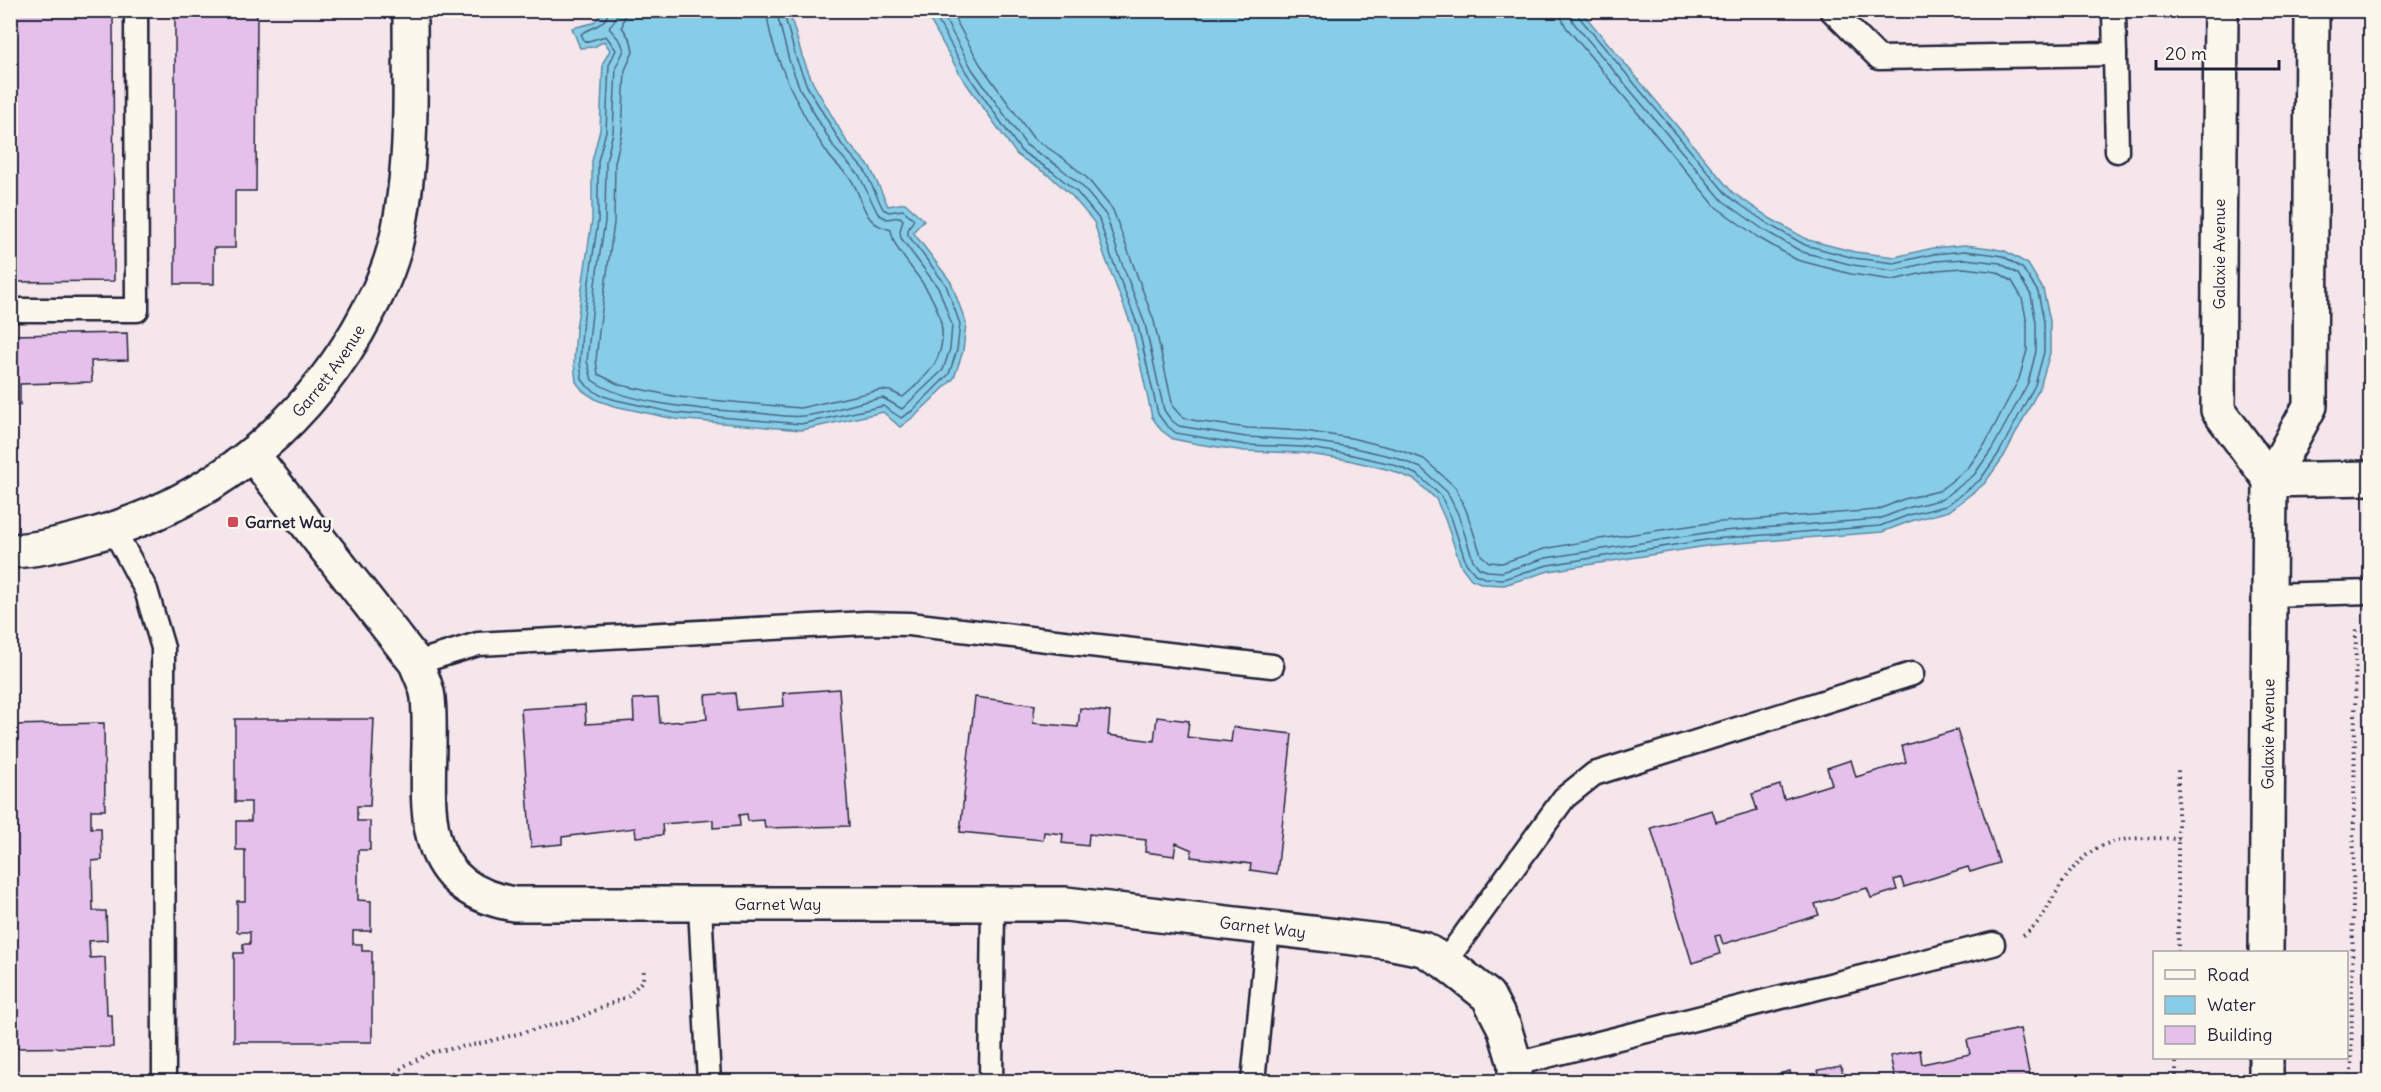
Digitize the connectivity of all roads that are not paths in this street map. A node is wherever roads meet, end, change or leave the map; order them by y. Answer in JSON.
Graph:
{"nodes":[{"id":1,"x":136,"y":10,"type":"edge"},
{"id":2,"x":410,"y":10,"type":"edge"},
{"id":3,"x":1831,"y":10,"type":"edge"},
{"id":4,"x":2114,"y":10,"type":"edge"},
{"id":5,"x":2221,"y":10,"type":"edge"},
{"id":6,"x":2312,"y":10,"type":"edge"},
{"id":7,"x":2115,"y":54,"type":"junction"},
{"id":8,"x":2117,"y":151,"type":"dead end"},
{"id":9,"x":10,"y":310,"type":"edge"},
{"id":10,"x":252,"y":454,"type":"junction"},
{"id":11,"x":2370,"y":478,"type":"edge"},
{"id":12,"x":2270,"y":480,"type":"junction"},
{"id":13,"x":114,"y":530,"type":"junction"},
{"id":14,"x":10,"y":551,"type":"edge"},
{"id":15,"x":2364,"y":592,"type":"edge"},
{"id":16,"x":2268,"y":595,"type":"junction"},
{"id":17,"x":416,"y":663,"type":"junction"},
{"id":18,"x":1272,"y":666,"type":"dead end"},
{"id":19,"x":1912,"y":674,"type":"dead end"},
{"id":20,"x":993,"y":903,"type":"junction"},
{"id":21,"x":700,"y":906,"type":"junction"},
{"id":22,"x":1268,"y":929,"type":"junction"},
{"id":23,"x":1994,"y":944,"type":"road end"},
{"id":24,"x":2266,"y":951,"type":"edge"},
{"id":25,"x":1444,"y":962,"type":"junction"},
{"id":26,"x":2266,"y":1059,"type":"edge"},
{"id":27,"x":1515,"y":1073,"type":"edge"},
{"id":28,"x":164,"y":1082,"type":"edge"},
{"id":29,"x":709,"y":1082,"type":"edge"},
{"id":30,"x":991,"y":1082,"type":"edge"},
{"id":31,"x":1253,"y":1082,"type":"edge"},
{"id":32,"x":2266,"y":1082,"type":"edge"}],
"edges":[{"from":1,"to":9,"type":"lane"},
{"from":2,"to":10,"type":"street","name":"Garrett Avenue"},
{"from":3,"to":7,"type":"lane"},
{"from":4,"to":7,"type":"lane"},
{"from":5,"to":12,"type":"street","name":"Galaxie Avenue"},
{"from":6,"to":12,"type":"street","name":"Galaxie Avenue"},
{"from":7,"to":8,"type":"lane"},
{"from":10,"to":13,"type":"street","name":"Garrett Avenue"},
{"from":10,"to":17,"type":"street","name":"Garnet Way"},
{"from":11,"to":12,"type":"street"},
{"from":12,"to":16,"type":"street","name":"Galaxie Avenue"},
{"from":13,"to":14,"type":"street","name":"Garrett Avenue"},
{"from":13,"to":28,"type":"lane"},
{"from":15,"to":16,"type":"lane"},
{"from":16,"to":24,"type":"street","name":"Galaxie Avenue"},
{"from":17,"to":18,"type":"lane"},
{"from":17,"to":21,"type":"street","name":"Garnet Way"},
{"from":19,"to":25,"type":"lane"},
{"from":20,"to":21,"type":"street","name":"Garnet Way"},
{"from":20,"to":22,"type":"street","name":"Garnet Way"},
{"from":20,"to":30,"type":"lane"},
{"from":21,"to":29,"type":"lane"},
{"from":22,"to":25,"type":"street","name":"Garnet Way"},
{"from":22,"to":31,"type":"lane"},
{"from":23,"to":27,"type":"lane"},
{"from":25,"to":27,"type":"street","name":"Garnet Way"},
{"from":26,"to":32,"type":"street"}]}
